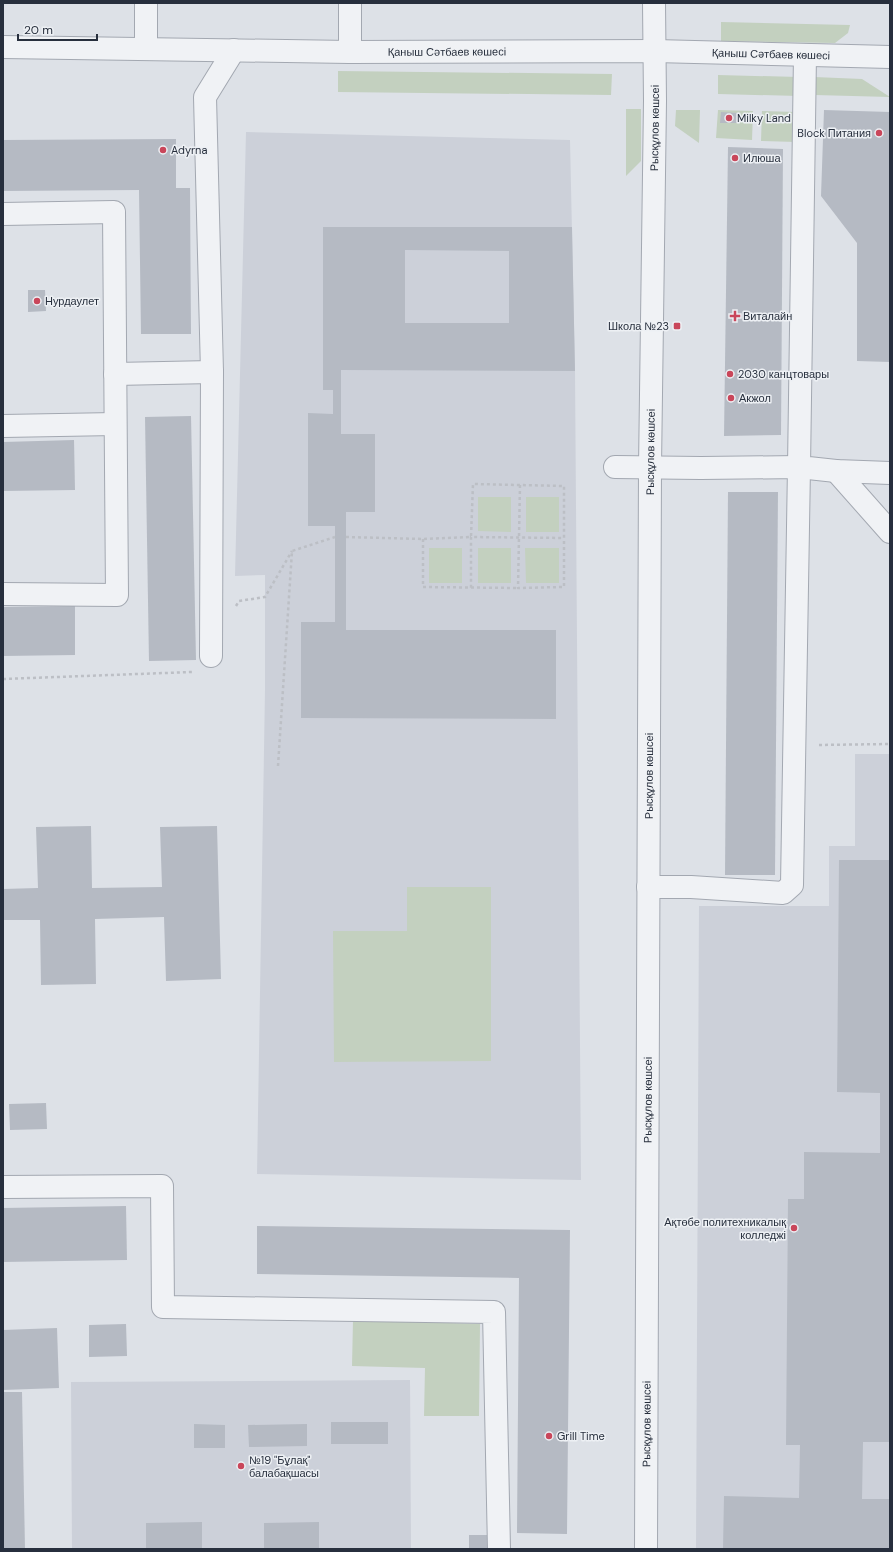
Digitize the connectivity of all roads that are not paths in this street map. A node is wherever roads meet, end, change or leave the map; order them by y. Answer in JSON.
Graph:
{"nodes":[{"id":1,"x":146,"y":3,"type":"edge"},
{"id":2,"x":350,"y":3,"type":"edge"},
{"id":3,"x":654,"y":3,"type":"edge"},
{"id":4,"x":3,"y":46,"type":"edge"},
{"id":5,"x":146,"y":49,"type":"junction"},
{"id":6,"x":234,"y":50,"type":"junction"},
{"id":7,"x":655,"y":51,"type":"junction"},
{"id":8,"x":350,"y":52,"type":"junction"},
{"id":9,"x":805,"y":55,"type":"junction"},
{"id":10,"x":890,"y":57,"type":"edge"},
{"id":11,"x":3,"y":214,"type":"edge"},
{"id":12,"x":212,"y":372,"type":"junction"},
{"id":13,"x":115,"y":374,"type":"junction"},
{"id":14,"x":115,"y":424,"type":"junction"},
{"id":15,"x":3,"y":426,"type":"edge"},
{"id":16,"x":798,"y":466,"type":"junction"},
{"id":17,"x":615,"y":467,"type":"dead end"},
{"id":18,"x":650,"y":467,"type":"junction"},
{"id":19,"x":836,"y":471,"type":"junction"},
{"id":20,"x":890,"y":473,"type":"edge"},
{"id":21,"x":890,"y":532,"type":"edge"},
{"id":22,"x":3,"y":594,"type":"edge"},
{"id":23,"x":211,"y":656,"type":"road end"},
{"id":24,"x":648,"y":887,"type":"junction"},
{"id":25,"x":3,"y":1187,"type":"edge"},
{"id":26,"x":499,"y":1549,"type":"edge"},
{"id":27,"x":646,"y":1549,"type":"edge"}],
"edges":[{"from":1,"to":5,"type":"street"},
{"from":2,"to":8,"type":"street"},
{"from":3,"to":7,"type":"street","name":"Рысқұлов көшсеі"},
{"from":4,"to":5,"type":"street","name":"Қаныш Сәтбаев көшесі"},
{"from":5,"to":6,"type":"street","name":"Қаныш Сәтбаев көшесі"},
{"from":6,"to":8,"type":"street","name":"Қаныш Сәтбаев көшесі"},
{"from":6,"to":12,"type":"street"},
{"from":7,"to":8,"type":"street","name":"Қаныш Сәтбаев көшесі"},
{"from":7,"to":9,"type":"street","name":"Қаныш Сәтбаев көшесі"},
{"from":7,"to":18,"type":"street","name":"Рысқұлов көшсеі"},
{"from":9,"to":10,"type":"street","name":"Қаныш Сәтбаев көшесі"},
{"from":9,"to":16,"type":"street"},
{"from":11,"to":13,"type":"street"},
{"from":12,"to":13,"type":"street"},
{"from":12,"to":23,"type":"street"},
{"from":13,"to":14,"type":"street"},
{"from":14,"to":15,"type":"street"},
{"from":14,"to":22,"type":"street"},
{"from":16,"to":18,"type":"street"},
{"from":16,"to":19,"type":"street"},
{"from":16,"to":24,"type":"street"},
{"from":17,"to":18,"type":"street"},
{"from":18,"to":24,"type":"street","name":"Рысқұлов көшсеі"},
{"from":19,"to":20,"type":"street"},
{"from":19,"to":21,"type":"street"},
{"from":24,"to":27,"type":"street","name":"Рысқұлов көшсеі"},
{"from":25,"to":26,"type":"street"}]}
